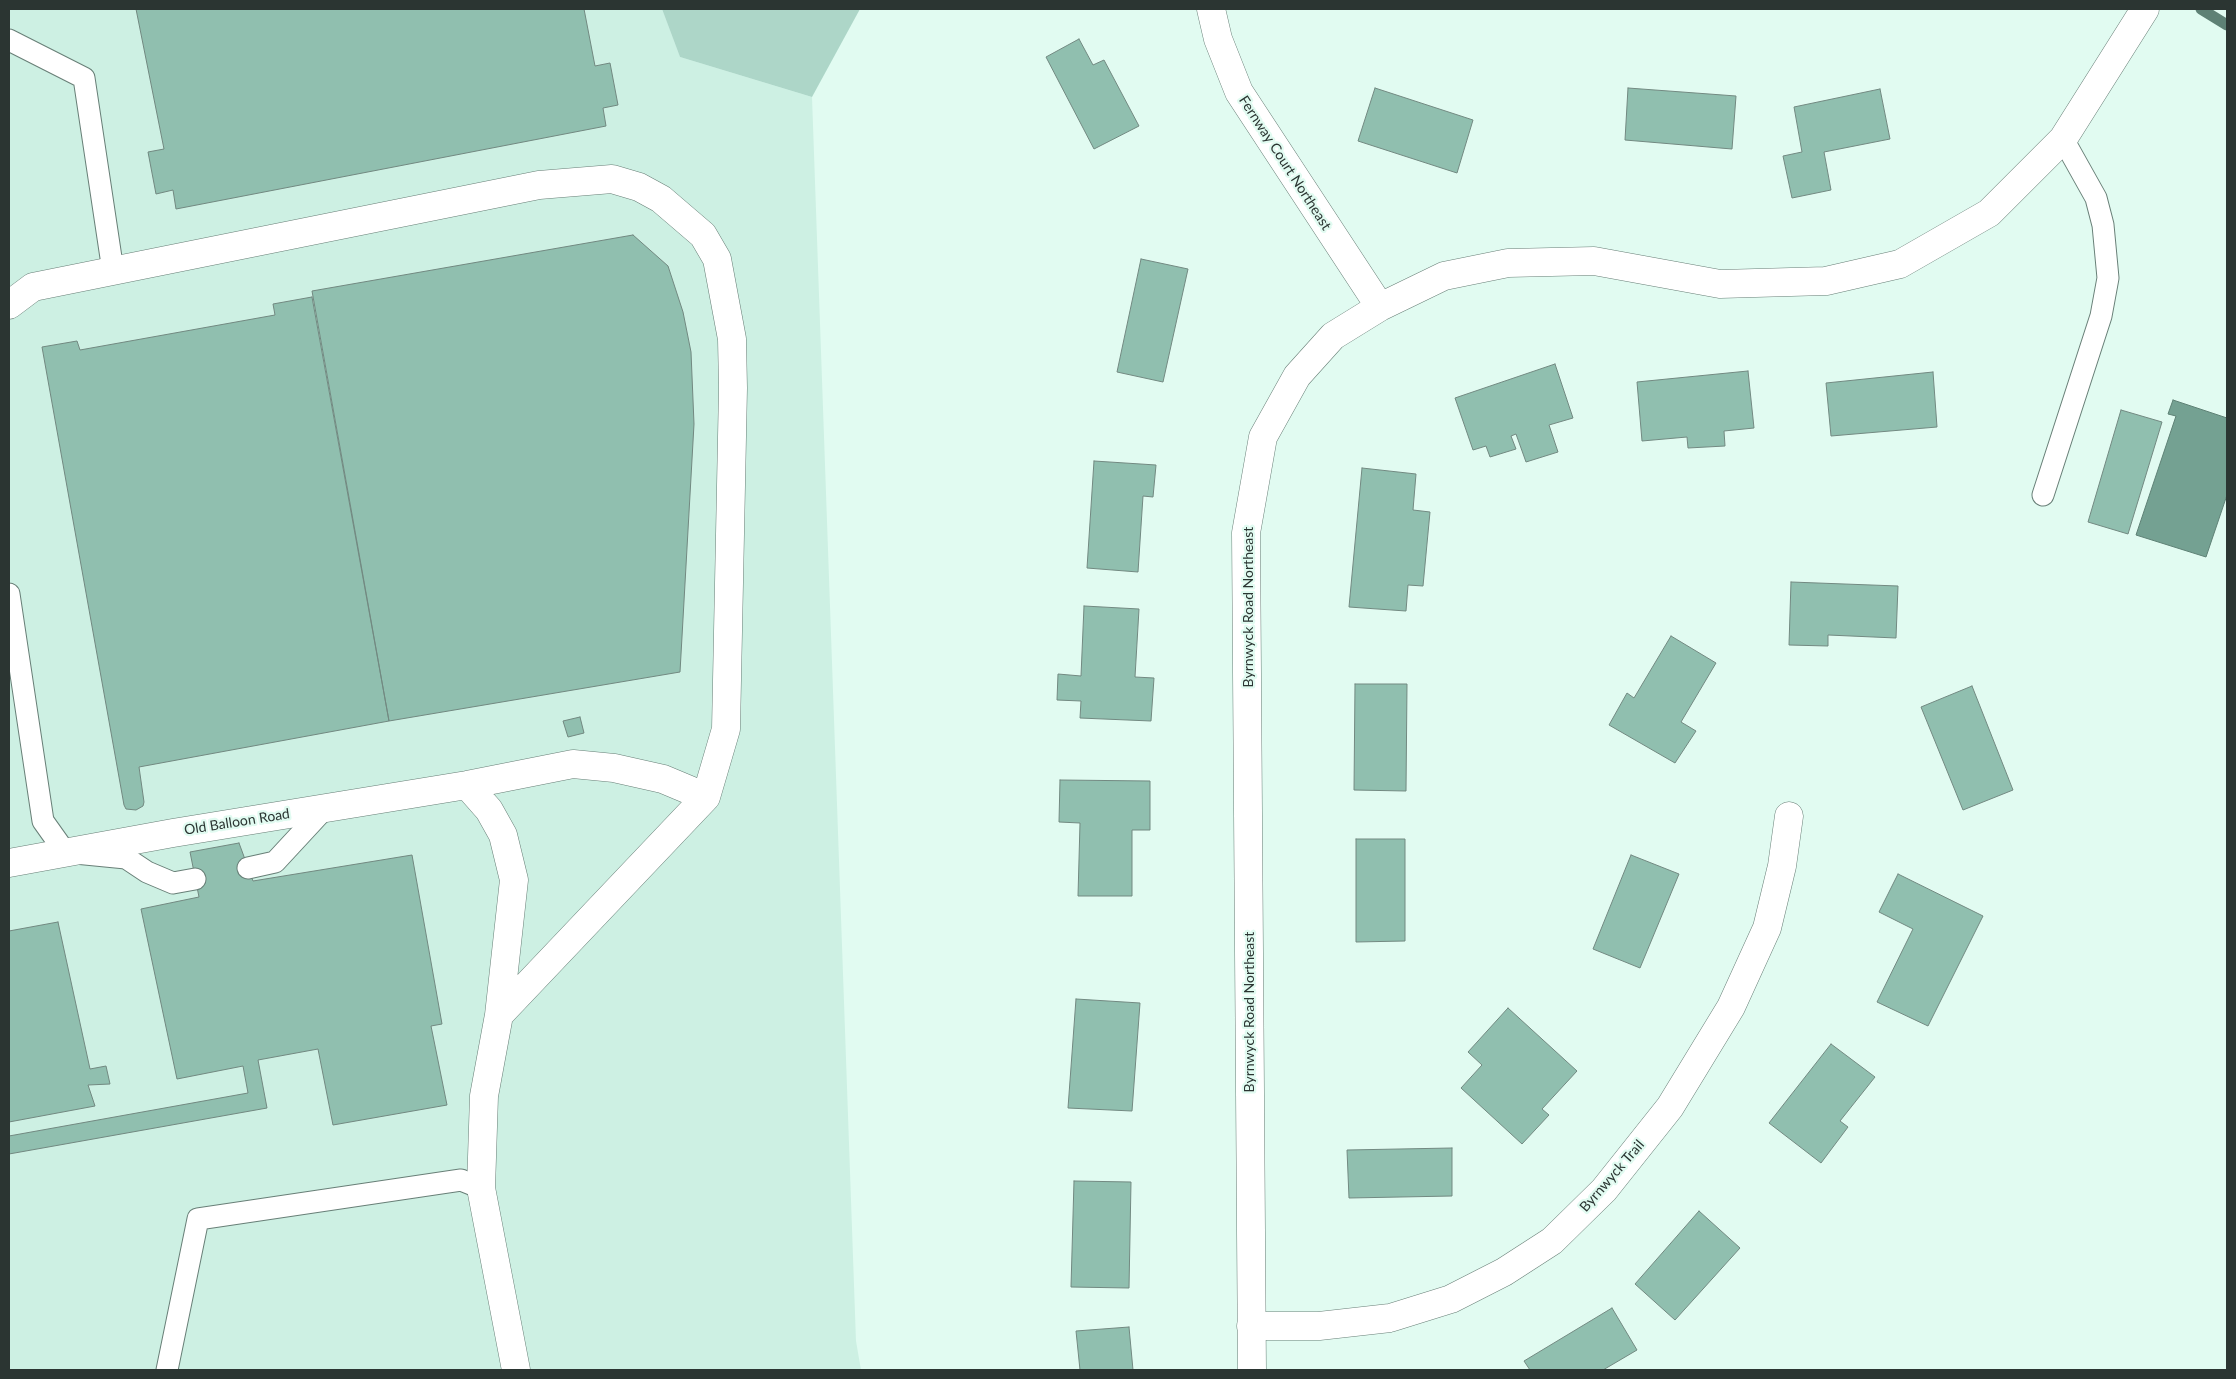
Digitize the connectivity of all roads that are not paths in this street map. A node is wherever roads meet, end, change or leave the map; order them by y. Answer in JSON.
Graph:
{"nodes":[{"id":1,"x":1211,"y":9,"type":"edge"},
{"id":2,"x":2146,"y":9,"type":"edge"},
{"id":3,"x":9,"y":40,"type":"edge"},
{"id":4,"x":2063,"y":139,"type":"junction"},
{"id":5,"x":113,"y":271,"type":"junction"},
{"id":6,"x":9,"y":304,"type":"edge"},
{"id":7,"x":1380,"y":307,"type":"junction"},
{"id":8,"x":2043,"y":495,"type":"dead end"},
{"id":9,"x":9,"y":594,"type":"edge"},
{"id":10,"x":467,"y":785,"type":"junction"},
{"id":11,"x":706,"y":797,"type":"junction"},
{"id":12,"x":325,"y":808,"type":"junction"},
{"id":13,"x":1789,"y":816,"type":"dead end"},
{"id":14,"x":65,"y":852,"type":"junction"},
{"id":15,"x":9,"y":863,"type":"edge"},
{"id":16,"x":248,"y":868,"type":"dead end"},
{"id":17,"x":195,"y":879,"type":"dead end"},
{"id":18,"x":499,"y":1015,"type":"junction"},
{"id":19,"x":481,"y":1188,"type":"junction"},
{"id":20,"x":1251,"y":1326,"type":"junction"},
{"id":21,"x":166,"y":1370,"type":"edge"},
{"id":22,"x":516,"y":1370,"type":"edge"},
{"id":23,"x":1252,"y":1370,"type":"edge"}],
"edges":[{"from":1,"to":7,"type":"street","name":"Fernway Court Northeast"},
{"from":2,"to":4,"type":"street","name":"Byrnwyck Road Northeast"},
{"from":3,"to":5,"type":"lane"},
{"from":4,"to":7,"type":"street","name":"Byrnwyck Road Northeast"},
{"from":4,"to":8,"type":"lane"},
{"from":5,"to":6,"type":"street"},
{"from":5,"to":11,"type":"street"},
{"from":7,"to":20,"type":"street","name":"Byrnwyck Road Northeast"},
{"from":9,"to":14,"type":"lane"},
{"from":10,"to":11,"type":"street","name":"Old Balloon Road"},
{"from":10,"to":12,"type":"street","name":"Old Balloon Road"},
{"from":10,"to":18,"type":"street"},
{"from":11,"to":18,"type":"street"},
{"from":12,"to":14,"type":"street","name":"Old Balloon Road"},
{"from":12,"to":16,"type":"lane"},
{"from":13,"to":20,"type":"street","name":"Byrnwyck Trail"},
{"from":14,"to":15,"type":"street","name":"Old Balloon Road"},
{"from":14,"to":17,"type":"lane"},
{"from":18,"to":19,"type":"street"},
{"from":19,"to":21,"type":"lane"},
{"from":19,"to":22,"type":"street"},
{"from":20,"to":23,"type":"street","name":"Byrnwyck Road Northeast"}]}
